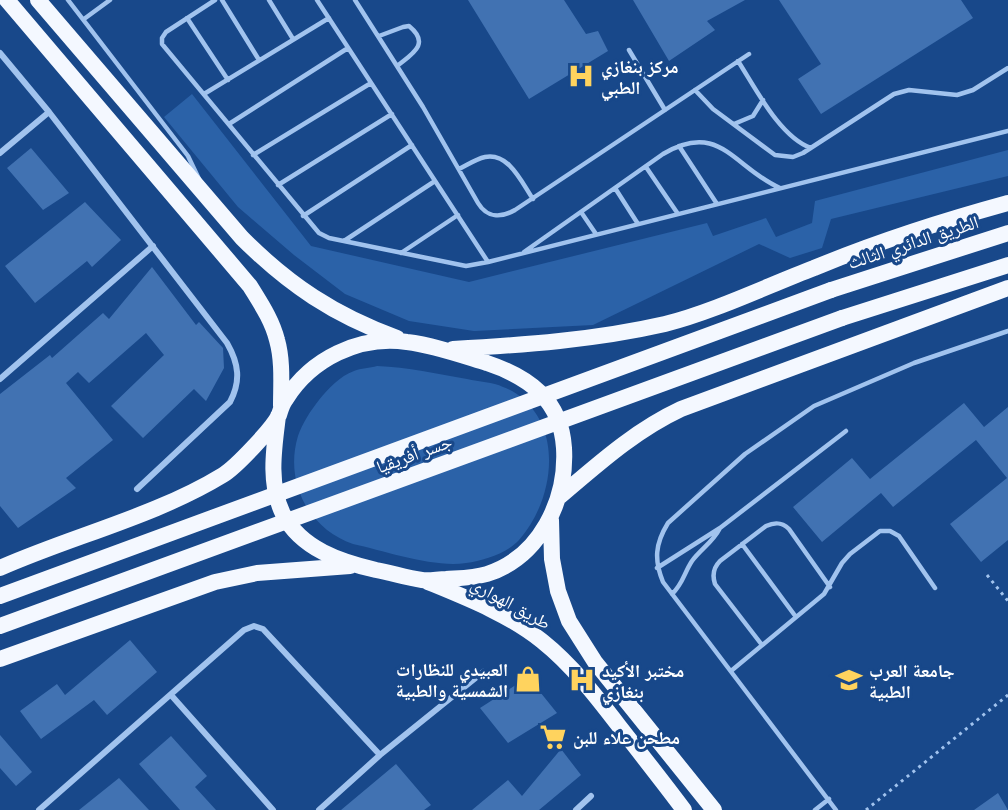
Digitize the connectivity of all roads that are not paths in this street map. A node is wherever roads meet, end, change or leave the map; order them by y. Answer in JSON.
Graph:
{"nodes":[{"id":1,"x":7,"y":0,"type":"edge"},
{"id":2,"x":38,"y":0,"type":"edge"},
{"id":3,"x":68,"y":0,"type":"edge"},
{"id":4,"x":110,"y":0,"type":"edge"},
{"id":5,"x":201,"y":0,"type":"edge"},
{"id":6,"x":215,"y":0,"type":"edge"},
{"id":7,"x":222,"y":0,"type":"edge"},
{"id":8,"x":269,"y":0,"type":"edge"},
{"id":9,"x":317,"y":0,"type":"edge"},
{"id":10,"x":355,"y":0,"type":"edge"},
{"id":11,"x":205,"y":6,"type":"junction"},
{"id":12,"x":187,"y":18,"type":"junction"},
{"id":13,"x":329,"y":18,"type":"junction"},
{"id":14,"x":84,"y":19,"type":"junction"},
{"id":15,"x":379,"y":36,"type":"junction"},
{"id":16,"x":293,"y":39,"type":"junction"},
{"id":17,"x":348,"y":48,"type":"junction"},
{"id":18,"x":629,"y":50,"type":"dead end"},
{"id":19,"x":0,"y":53,"type":"edge"},
{"id":20,"x":749,"y":54,"type":"dead end"},
{"id":21,"x":260,"y":60,"type":"junction"},
{"id":22,"x":738,"y":61,"type":"junction"},
{"id":23,"x":398,"y":66,"type":"junction"},
{"id":24,"x":1008,"y":68,"type":"edge"},
{"id":25,"x":228,"y":80,"type":"junction"},
{"id":26,"x":371,"y":83,"type":"junction"},
{"id":27,"x":695,"y":90,"type":"junction"},
{"id":28,"x":204,"y":94,"type":"junction"},
{"id":29,"x":763,"y":100,"type":"junction"},
{"id":30,"x":665,"y":110,"type":"junction"},
{"id":31,"x":49,"y":112,"type":"junction"},
{"id":32,"x":392,"y":114,"type":"junction"},
{"id":33,"x":229,"y":124,"type":"junction"},
{"id":34,"x":734,"y":124,"type":"junction"},
{"id":35,"x":1008,"y":131,"type":"edge"},
{"id":36,"x":412,"y":145,"type":"junction"},
{"id":37,"x":680,"y":146,"type":"junction"},
{"id":38,"x":811,"y":148,"type":"junction"},
{"id":39,"x":0,"y":153,"type":"edge"},
{"id":40,"x":253,"y":154,"type":"junction"},
{"id":41,"x":646,"y":167,"type":"junction"},
{"id":42,"x":459,"y":169,"type":"junction"},
{"id":43,"x":435,"y":181,"type":"junction"},
{"id":44,"x":278,"y":185,"type":"junction"},
{"id":45,"x":615,"y":188,"type":"junction"},
{"id":46,"x":780,"y":188,"type":"junction"},
{"id":47,"x":203,"y":193,"type":"junction"},
{"id":48,"x":533,"y":199,"type":"junction"},
{"id":49,"x":1008,"y":203,"type":"edge"},
{"id":50,"x":717,"y":204,"type":"junction"},
{"id":51,"x":581,"y":212,"type":"junction"},
{"id":52,"x":678,"y":214,"type":"junction"},
{"id":53,"x":458,"y":215,"type":"junction"},
{"id":54,"x":303,"y":216,"type":"junction"},
{"id":55,"x":638,"y":224,"type":"junction"},
{"id":56,"x":1008,"y":233,"type":"edge"},
{"id":57,"x":596,"y":234,"type":"junction"},
{"id":58,"x":344,"y":241,"type":"junction"},
{"id":59,"x":153,"y":246,"type":"junction"},
{"id":60,"x":401,"y":253,"type":"junction"},
{"id":61,"x":521,"y":253,"type":"junction"},
{"id":62,"x":488,"y":262,"type":"junction"},
{"id":63,"x":1008,"y":265,"type":"edge"},
{"id":64,"x":1008,"y":288,"type":"edge"},
{"id":65,"x":831,"y":290,"type":"joint"},
{"id":66,"x":1008,"y":331,"type":"edge"},
{"id":67,"x":406,"y":342,"type":"junction"},
{"id":68,"x":440,"y":350,"type":"junction"},
{"id":69,"x":0,"y":379,"type":"edge"},
{"id":70,"x":280,"y":411,"type":"junction"},
{"id":71,"x":846,"y":431,"type":"dead end"},
{"id":72,"x":137,"y":489,"type":"dead end"},
{"id":73,"x":558,"y":498,"type":"junction"},
{"id":74,"x":550,"y":520,"type":"junction"},
{"id":75,"x":720,"y":528,"type":"junction"},
{"id":76,"x":742,"y":544,"type":"junction"},
{"id":77,"x":358,"y":566,"type":"junction"},
{"id":78,"x":0,"y":568,"type":"edge"},
{"id":79,"x":657,"y":568,"type":"junction"},
{"id":80,"x":424,"y":580,"type":"junction"},
{"id":81,"x":830,"y":587,"type":"junction"},
{"id":82,"x":935,"y":588,"type":"dead end"},
{"id":83,"x":672,"y":594,"type":"junction"},
{"id":84,"x":0,"y":596,"type":"edge"},
{"id":85,"x":796,"y":617,"type":"junction"},
{"id":86,"x":0,"y":626,"type":"edge"},
{"id":87,"x":762,"y":645,"type":"junction"},
{"id":88,"x":0,"y":659,"type":"edge"},
{"id":89,"x":731,"y":670,"type":"junction"},
{"id":90,"x":483,"y":672,"type":"dead end"},
{"id":91,"x":171,"y":696,"type":"junction"},
{"id":92,"x":380,"y":755,"type":"junction"},
{"id":93,"x":591,"y":796,"type":"dead end"},
{"id":94,"x":829,"y":799,"type":"junction"},
{"id":95,"x":39,"y":810,"type":"edge"},
{"id":96,"x":273,"y":810,"type":"edge"},
{"id":97,"x":319,"y":810,"type":"edge"},
{"id":98,"x":576,"y":810,"type":"edge"},
{"id":99,"x":684,"y":810,"type":"edge"},
{"id":100,"x":714,"y":810,"type":"edge"},
{"id":101,"x":815,"y":810,"type":"edge"},
{"id":102,"x":837,"y":810,"type":"edge"}],
"edges":[{"from":1,"to":70,"type":"highway"},
{"from":2,"to":47,"type":"highway"},
{"from":3,"to":14,"type":"lane"},
{"from":4,"to":14,"type":"lane"},
{"from":5,"to":11,"type":"lane"},
{"from":6,"to":11,"type":"lane"},
{"from":7,"to":21,"type":"lane"},
{"from":8,"to":16,"type":"lane"},
{"from":9,"to":13,"type":"lane"},
{"from":10,"to":15,"type":"lane"},
{"from":11,"to":12,"type":"lane"},
{"from":12,"to":25,"type":"lane"},
{"from":12,"to":28,"type":"lane"},
{"from":13,"to":16,"type":"lane"},
{"from":13,"to":17,"type":"lane"},
{"from":14,"to":47,"type":"lane"},
{"from":15,"to":23,"type":"lane"},
{"from":15,"to":23,"type":"lane"},
{"from":16,"to":21,"type":"lane"},
{"from":17,"to":26,"type":"lane"},
{"from":17,"to":33,"type":"lane"},
{"from":18,"to":30,"type":"lane"},
{"from":19,"to":31,"type":"street"},
{"from":20,"to":22,"type":"lane"},
{"from":21,"to":25,"type":"lane"},
{"from":22,"to":27,"type":"lane"},
{"from":22,"to":29,"type":"lane"},
{"from":23,"to":42,"type":"lane"},
{"from":24,"to":38,"type":"lane"},
{"from":25,"to":28,"type":"lane"},
{"from":26,"to":32,"type":"lane"},
{"from":26,"to":40,"type":"lane"},
{"from":27,"to":30,"type":"lane"},
{"from":27,"to":34,"type":"lane"},
{"from":28,"to":33,"type":"lane"},
{"from":29,"to":34,"type":"lane"},
{"from":29,"to":38,"type":"lane"},
{"from":30,"to":48,"type":"lane"},
{"from":31,"to":39,"type":"street"},
{"from":31,"to":59,"type":"street"},
{"from":32,"to":36,"type":"lane"},
{"from":32,"to":44,"type":"lane"},
{"from":33,"to":40,"type":"lane"},
{"from":34,"to":38,"type":"lane"},
{"from":35,"to":46,"type":"lane"},
{"from":36,"to":43,"type":"lane"},
{"from":36,"to":54,"type":"lane"},
{"from":37,"to":41,"type":"lane"},
{"from":37,"to":46,"type":"lane"},
{"from":37,"to":50,"type":"lane"},
{"from":40,"to":44,"type":"lane"},
{"from":41,"to":45,"type":"lane"},
{"from":41,"to":52,"type":"lane"},
{"from":42,"to":48,"type":"lane"},
{"from":42,"to":48,"type":"lane"},
{"from":43,"to":53,"type":"lane"},
{"from":43,"to":58,"type":"lane"},
{"from":44,"to":54,"type":"lane"},
{"from":45,"to":51,"type":"lane"},
{"from":45,"to":55,"type":"lane"},
{"from":46,"to":50,"type":"lane"},
{"from":47,"to":67,"type":"highway"},
{"from":49,"to":68,"type":"highway"},
{"from":50,"to":52,"type":"lane"},
{"from":51,"to":57,"type":"lane"},
{"from":51,"to":61,"type":"lane"},
{"from":52,"to":55,"type":"lane"},
{"from":53,"to":60,"type":"lane"},
{"from":53,"to":62,"type":"lane"},
{"from":54,"to":58,"type":"lane"},
{"from":55,"to":57,"type":"lane"},
{"from":56,"to":65,"type":"highway","name":"الطريق الدائري الثالث"},
{"from":57,"to":61,"type":"lane"},
{"from":58,"to":60,"type":"lane"},
{"from":59,"to":69,"type":"street"},
{"from":59,"to":72,"type":"street"},
{"from":60,"to":62,"type":"lane"},
{"from":61,"to":62,"type":"lane"},
{"from":63,"to":86,"type":"highway","name":"جسر أفريقيا","bridge":true},
{"from":64,"to":73,"type":"highway"},
{"from":65,"to":84,"type":"highway","name":"جسر أفريقيا","bridge":true},
{"from":66,"to":79,"type":"lane"},
{"from":67,"to":68,"type":"highway"},
{"from":67,"to":70,"type":"highway"},
{"from":68,"to":73,"type":"highway"},
{"from":70,"to":77,"type":"highway"},
{"from":70,"to":78,"type":"highway"},
{"from":71,"to":75,"type":"lane"},
{"from":73,"to":74,"type":"highway"},
{"from":74,"to":80,"type":"highway"},
{"from":74,"to":100,"type":"highway","name":"طريق الهواري"},
{"from":75,"to":79,"type":"lane"},
{"from":75,"to":83,"type":"lane"},
{"from":76,"to":81,"type":"lane"},
{"from":76,"to":85,"type":"lane"},
{"from":76,"to":87,"type":"lane"},
{"from":77,"to":80,"type":"highway"},
{"from":77,"to":88,"type":"highway"},
{"from":79,"to":83,"type":"lane"},
{"from":80,"to":99,"type":"highway","name":"طريق الهواري"},
{"from":81,"to":82,"type":"lane"},
{"from":81,"to":85,"type":"lane"},
{"from":83,"to":89,"type":"lane"},
{"from":85,"to":87,"type":"lane"},
{"from":87,"to":89,"type":"lane"},
{"from":89,"to":94,"type":"lane"},
{"from":90,"to":92,"type":"street"},
{"from":91,"to":92,"type":"street"},
{"from":91,"to":95,"type":"street"},
{"from":91,"to":96,"type":"street"},
{"from":92,"to":97,"type":"street"},
{"from":93,"to":98,"type":"street"},
{"from":94,"to":101,"type":"lane"},
{"from":94,"to":102,"type":"lane"}]}
